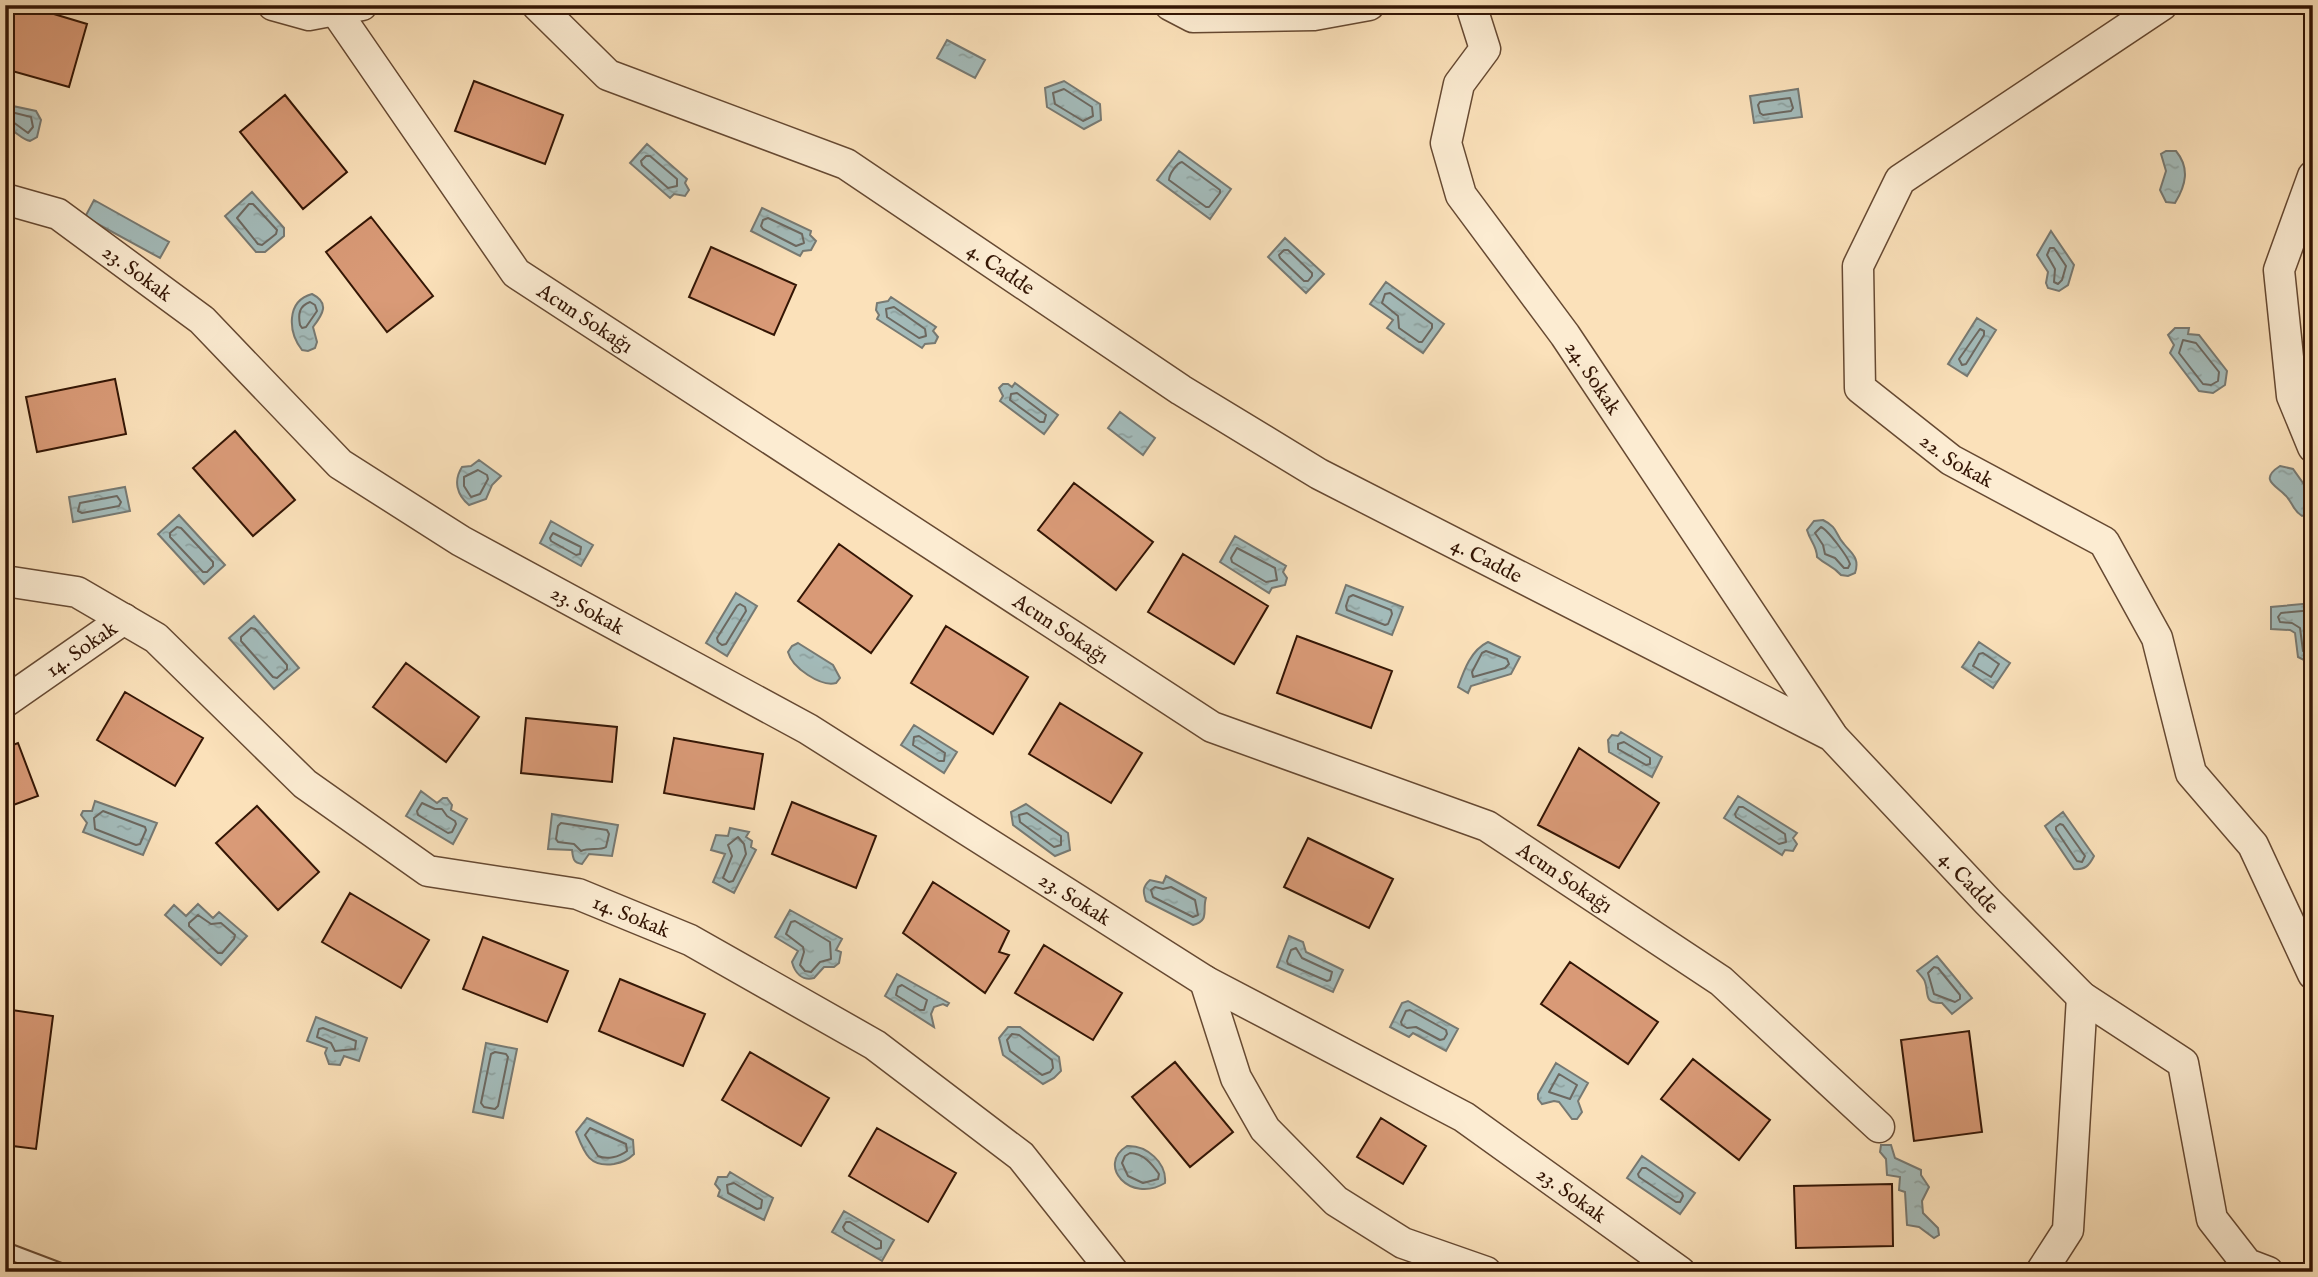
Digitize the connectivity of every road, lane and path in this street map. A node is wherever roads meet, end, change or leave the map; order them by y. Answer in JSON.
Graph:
{"nodes":[{"id":1,"x":273,"y":5,"type":"edge"},
{"id":2,"x":537,"y":5,"type":"edge"},
{"id":3,"x":1170,"y":5,"type":"edge"},
{"id":4,"x":1370,"y":5,"type":"edge"},
{"id":5,"x":1471,"y":5,"type":"edge"},
{"id":6,"x":2162,"y":5,"type":"edge"},
{"id":7,"x":348,"y":8,"type":"edge"},
{"id":8,"x":2313,"y":176,"type":"edge"},
{"id":9,"x":5,"y":199,"type":"edge"},
{"id":10,"x":2313,"y":447,"type":"edge"},
{"id":11,"x":5,"y":581,"type":"edge"},
{"id":12,"x":124,"y":619,"type":"junction"},
{"id":13,"x":5,"y":702,"type":"edge"},
{"id":14,"x":1832,"y":736,"type":"junction"},
{"id":15,"x":2313,"y":974,"type":"edge"},
{"id":16,"x":1205,"y":981,"type":"junction"},
{"id":17,"x":2082,"y":997,"type":"junction"},
{"id":18,"x":1879,"y":1127,"type":"dead end"},
{"id":19,"x":5,"y":1250,"type":"edge"},
{"id":20,"x":62,"y":1272,"type":"edge"},
{"id":21,"x":1113,"y":1272,"type":"edge"},
{"id":22,"x":1486,"y":1272,"type":"edge"},
{"id":23,"x":1680,"y":1272,"type":"edge"},
{"id":24,"x":2041,"y":1272,"type":"edge"},
{"id":25,"x":2268,"y":1272,"type":"edge"}],
"edges":[{"from":1,"to":7,"type":"street"},
{"from":2,"to":14,"type":"street","name":"4. Cadde"},
{"from":3,"to":4,"type":"street"},
{"from":5,"to":14,"type":"street","name":"24. Sokak"},
{"from":6,"to":15,"type":"street","name":"22. Sokak"},
{"from":7,"to":18,"type":"street","name":"Acun Sokağı"},
{"from":8,"to":10,"type":"street"},
{"from":9,"to":16,"type":"street","name":"23. Sokak"},
{"from":11,"to":12,"type":"street","name":"14. Sokak"},
{"from":12,"to":13,"type":"street","name":"14. Sokak"},
{"from":12,"to":21,"type":"street","name":"14. Sokak"},
{"from":14,"to":17,"type":"street","name":"4. Cadde"},
{"from":16,"to":22,"type":"street"},
{"from":16,"to":23,"type":"street","name":"23. Sokak"},
{"from":17,"to":24,"type":"street"},
{"from":17,"to":25,"type":"street","name":"4. Cadde"},
{"from":19,"to":20,"type":"lane"}]}
